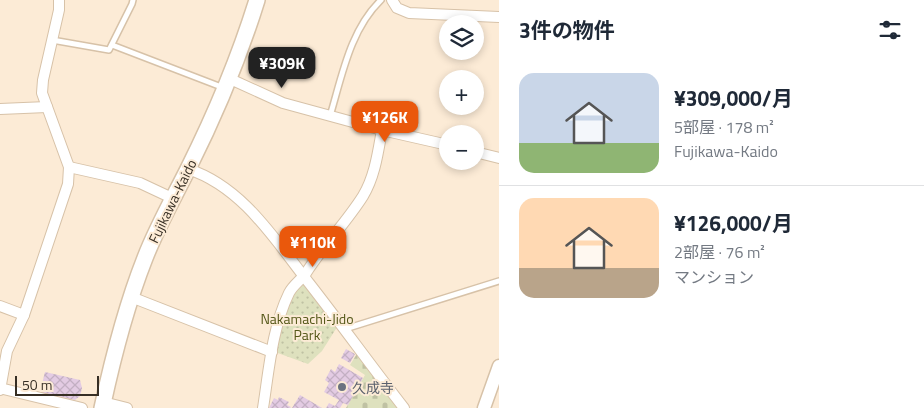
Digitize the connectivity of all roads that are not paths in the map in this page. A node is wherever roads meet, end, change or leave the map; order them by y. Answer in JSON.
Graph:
{"nodes":[{"id":1,"x":59,"y":0,"type":"edge"},
{"id":2,"x":133,"y":0,"type":"edge"},
{"id":3,"x":257,"y":0,"type":"edge"},
{"id":4,"x":381,"y":0,"type":"edge"},
{"id":5,"x":392,"y":0,"type":"edge"},
{"id":6,"x":499,"y":17,"type":"edge"},
{"id":7,"x":52,"y":40,"type":"junction"},
{"id":8,"x":112,"y":45,"type":"junction"},
{"id":9,"x":226,"y":83,"type":"junction"},
{"id":10,"x":47,"y":107,"type":"junction"},
{"id":11,"x":0,"y":110,"type":"edge"},
{"id":12,"x":330,"y":116,"type":"junction"},
{"id":13,"x":382,"y":130,"type":"junction"},
{"id":14,"x":439,"y":143,"type":"edge"},
{"id":15,"x":484,"y":154,"type":"edge"},
{"id":16,"x":499,"y":158,"type":"edge"},
{"id":17,"x":69,"y":167,"type":"junction"},
{"id":18,"x":188,"y":169,"type":"junction"},
{"id":19,"x":172,"y":198,"type":"junction"},
{"id":20,"x":304,"y":277,"type":"junction"},
{"id":21,"x":499,"y":281,"type":"edge"},
{"id":22,"x":131,"y":297,"type":"junction"},
{"id":23,"x":0,"y":306,"type":"edge"},
{"id":24,"x":24,"y":315,"type":"junction"},
{"id":25,"x":344,"y":329,"type":"junction"},
{"id":26,"x":272,"y":352,"type":"junction"},
{"id":27,"x":499,"y":366,"type":"edge"},
{"id":28,"x":0,"y":389,"type":"edge"},
{"id":29,"x":103,"y":405,"type":"edge"},
{"id":30,"x":82,"y":408,"type":"edge"},
{"id":31,"x":127,"y":408,"type":"edge"},
{"id":32,"x":263,"y":408,"type":"edge"},
{"id":33,"x":404,"y":408,"type":"edge"},
{"id":34,"x":484,"y":408,"type":"edge"}],
"edges":[{"from":1,"to":7,"type":"street"},
{"from":2,"to":8,"type":"lane"},
{"from":3,"to":9,"type":"main road","name":"Fujikawa-Kaido"},
{"from":4,"to":12,"type":"lane"},
{"from":5,"to":6,"type":"street"},
{"from":7,"to":8,"type":"lane"},
{"from":7,"to":10,"type":"street"},
{"from":8,"to":9,"type":"lane"},
{"from":9,"to":12,"type":"street"},
{"from":9,"to":18,"type":"main road","name":"Fujikawa-Kaido"},
{"from":10,"to":11,"type":"street"},
{"from":10,"to":17,"type":"street"},
{"from":12,"to":13,"type":"street"},
{"from":13,"to":14,"type":"street"},
{"from":13,"to":20,"type":"street"},
{"from":15,"to":16,"type":"street"},
{"from":17,"to":19,"type":"street"},
{"from":17,"to":24,"type":"street"},
{"from":18,"to":19,"type":"main road","name":"Fujikawa-Kaido"},
{"from":18,"to":20,"type":"street"},
{"from":19,"to":22,"type":"main road","name":"Fujikawa-Kaido"},
{"from":20,"to":25,"type":"street"},
{"from":20,"to":26,"type":"street"},
{"from":21,"to":25,"type":"lane"},
{"from":22,"to":26,"type":"street"},
{"from":22,"to":29,"type":"main road","name":"Fujikawa-Kaido"},
{"from":23,"to":24,"type":"street"},
{"from":24,"to":28,"type":"street"},
{"from":25,"to":33,"type":"street"},
{"from":26,"to":32,"type":"street"},
{"from":27,"to":34,"type":"street"},
{"from":28,"to":30,"type":"street"},
{"from":29,"to":31,"type":"street"}]}
